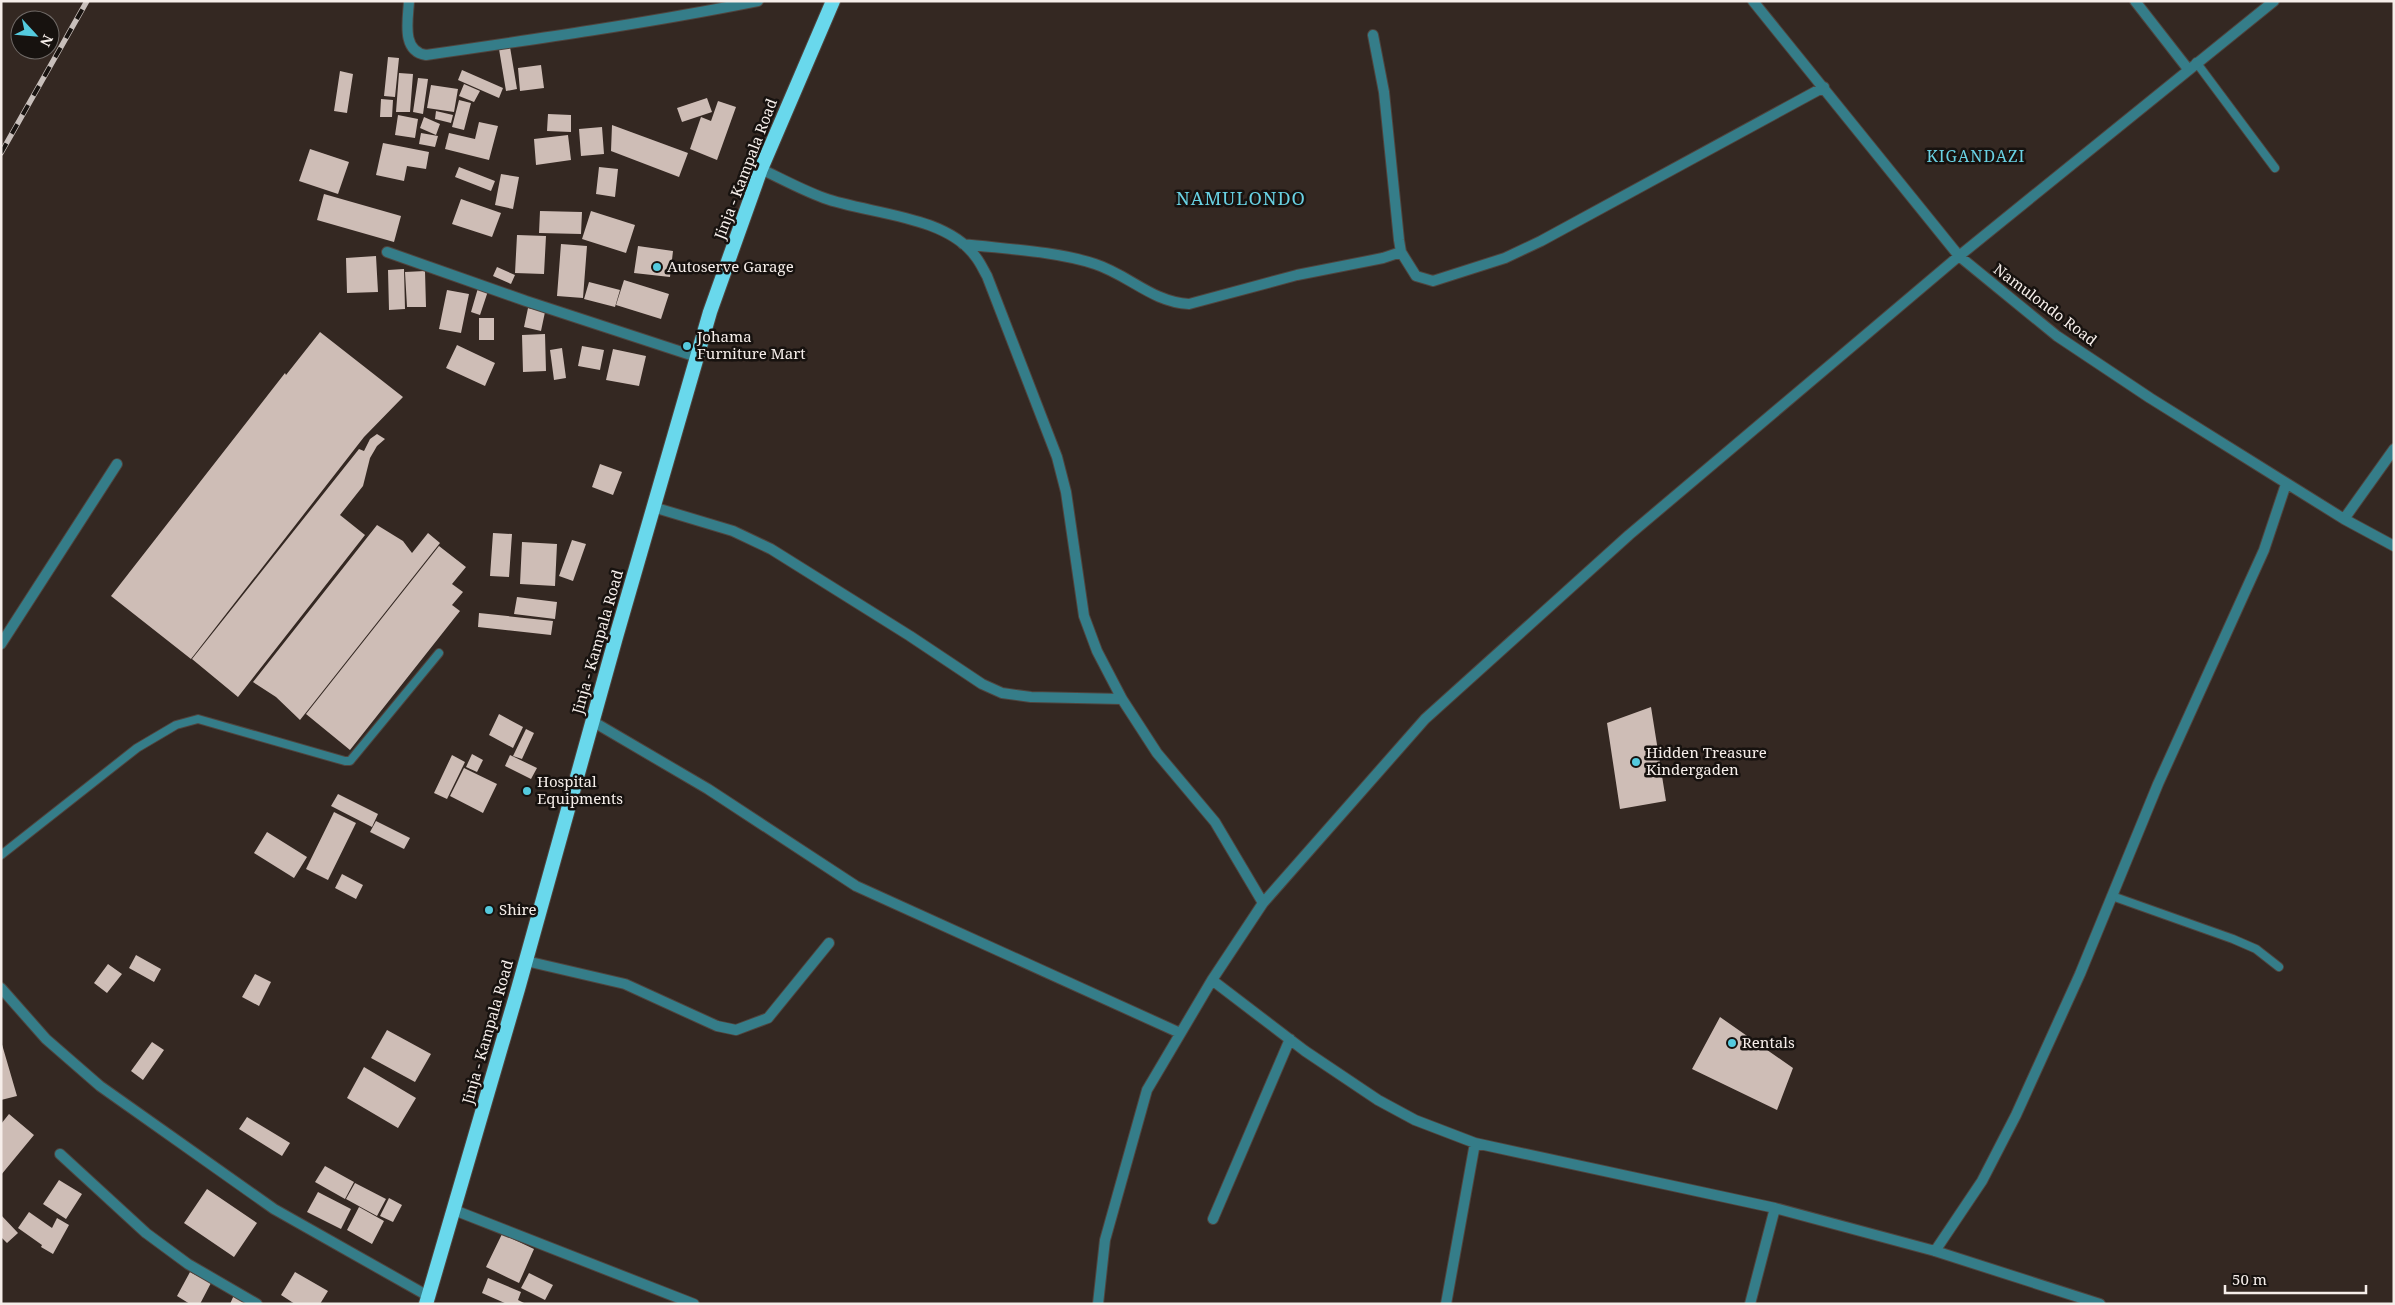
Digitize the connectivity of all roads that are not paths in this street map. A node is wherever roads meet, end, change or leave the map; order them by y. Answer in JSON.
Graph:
{"nodes":[{"id":1,"x":408,"y":1,"type":"edge"},
{"id":2,"x":758,"y":1,"type":"edge"},
{"id":3,"x":833,"y":1,"type":"edge"},
{"id":4,"x":1753,"y":1,"type":"edge"},
{"id":5,"x":2135,"y":1,"type":"edge"},
{"id":6,"x":2274,"y":1,"type":"edge"},
{"id":7,"x":1373,"y":35,"type":"dead end"},
{"id":8,"x":2192,"y":66,"type":"junction"},
{"id":9,"x":1824,"y":87,"type":"junction"},
{"id":10,"x":2275,"y":168,"type":"dead end"},
{"id":11,"x":761,"y":169,"type":"junction"},
{"id":12,"x":963,"y":244,"type":"junction"},
{"id":13,"x":387,"y":252,"type":"dead end"},
{"id":14,"x":1401,"y":252,"type":"junction"},
{"id":15,"x":1959,"y":256,"type":"junction"},
{"id":16,"x":697,"y":357,"type":"junction"},
{"id":17,"x":2394,"y":449,"type":"edge"},
{"id":18,"x":117,"y":464,"type":"dead end"},
{"id":19,"x":2286,"y":484,"type":"junction"},
{"id":20,"x":654,"y":507,"type":"junction"},
{"id":21,"x":2344,"y":519,"type":"junction"},
{"id":22,"x":2394,"y":546,"type":"edge"},
{"id":23,"x":1,"y":644,"type":"edge"},
{"id":24,"x":439,"y":653,"type":"dead end"},
{"id":25,"x":1122,"y":699,"type":"junction"},
{"id":26,"x":592,"y":721,"type":"junction"},
{"id":27,"x":1,"y":855,"type":"edge"},
{"id":28,"x":2112,"y":896,"type":"junction"},
{"id":29,"x":1263,"y":903,"type":"junction"},
{"id":30,"x":829,"y":943,"type":"dead end"},
{"id":31,"x":526,"y":961,"type":"junction"},
{"id":32,"x":2279,"y":967,"type":"dead end"},
{"id":33,"x":1212,"y":980,"type":"junction"},
{"id":34,"x":1,"y":988,"type":"edge"},
{"id":35,"x":1180,"y":1033,"type":"junction"},
{"id":36,"x":1290,"y":1039,"type":"junction"},
{"id":37,"x":1475,"y":1142,"type":"junction"},
{"id":38,"x":60,"y":1154,"type":"dead end"},
{"id":39,"x":1775,"y":1208,"type":"junction"},
{"id":40,"x":454,"y":1210,"type":"junction"},
{"id":41,"x":1213,"y":1219,"type":"dead end"},
{"id":42,"x":1935,"y":1251,"type":"junction"},
{"id":43,"x":427,"y":1300,"type":"edge"},
{"id":44,"x":257,"y":1304,"type":"edge"},
{"id":45,"x":694,"y":1304,"type":"edge"},
{"id":46,"x":1098,"y":1304,"type":"edge"},
{"id":47,"x":1446,"y":1304,"type":"edge"},
{"id":48,"x":1750,"y":1304,"type":"edge"},
{"id":49,"x":2100,"y":1304,"type":"edge"}],
"edges":[{"from":1,"to":2,"type":"street"},
{"from":3,"to":11,"type":"highway","name":"Jinja - Kampala Road"},
{"from":4,"to":9,"type":"street","name":"Namulondo Road"},
{"from":5,"to":8,"type":"street"},
{"from":6,"to":8,"type":"street"},
{"from":7,"to":14,"type":"street"},
{"from":8,"to":10,"type":"lane"},
{"from":8,"to":15,"type":"street"},
{"from":9,"to":14,"type":"street"},
{"from":9,"to":15,"type":"street","name":"Namulondo Road"},
{"from":11,"to":12,"type":"street"},
{"from":11,"to":16,"type":"highway","name":"Jinja - Kampala Road"},
{"from":12,"to":14,"type":"street"},
{"from":12,"to":25,"type":"street"},
{"from":13,"to":16,"type":"street"},
{"from":15,"to":19,"type":"street","name":"Namulondo Road"},
{"from":15,"to":29,"type":"street"},
{"from":16,"to":20,"type":"highway","name":"Jinja - Kampala Road"},
{"from":17,"to":21,"type":"street"},
{"from":18,"to":23,"type":"street"},
{"from":19,"to":21,"type":"street","name":"Namulondo Road"},
{"from":19,"to":28,"type":"street"},
{"from":20,"to":25,"type":"street"},
{"from":20,"to":26,"type":"highway","name":"Jinja - Kampala Road"},
{"from":21,"to":22,"type":"street","name":"Namulondo Road"},
{"from":24,"to":27,"type":"lane"},
{"from":25,"to":29,"type":"street"},
{"from":26,"to":31,"type":"highway","name":"Jinja - Kampala Road"},
{"from":26,"to":35,"type":"street"},
{"from":28,"to":32,"type":"lane"},
{"from":28,"to":42,"type":"street"},
{"from":29,"to":33,"type":"street"},
{"from":30,"to":31,"type":"street"},
{"from":31,"to":40,"type":"highway","name":"Jinja - Kampala Road"},
{"from":33,"to":35,"type":"street"},
{"from":33,"to":36,"type":"street"},
{"from":34,"to":43,"type":"street"},
{"from":35,"to":46,"type":"street"},
{"from":36,"to":37,"type":"street"},
{"from":36,"to":41,"type":"street"},
{"from":37,"to":39,"type":"street"},
{"from":37,"to":47,"type":"street"},
{"from":38,"to":44,"type":"street"},
{"from":39,"to":42,"type":"street"},
{"from":39,"to":48,"type":"street"},
{"from":40,"to":43,"type":"highway","name":"Jinja - Kampala Road"},
{"from":40,"to":45,"type":"street"},
{"from":42,"to":49,"type":"street"}]}
